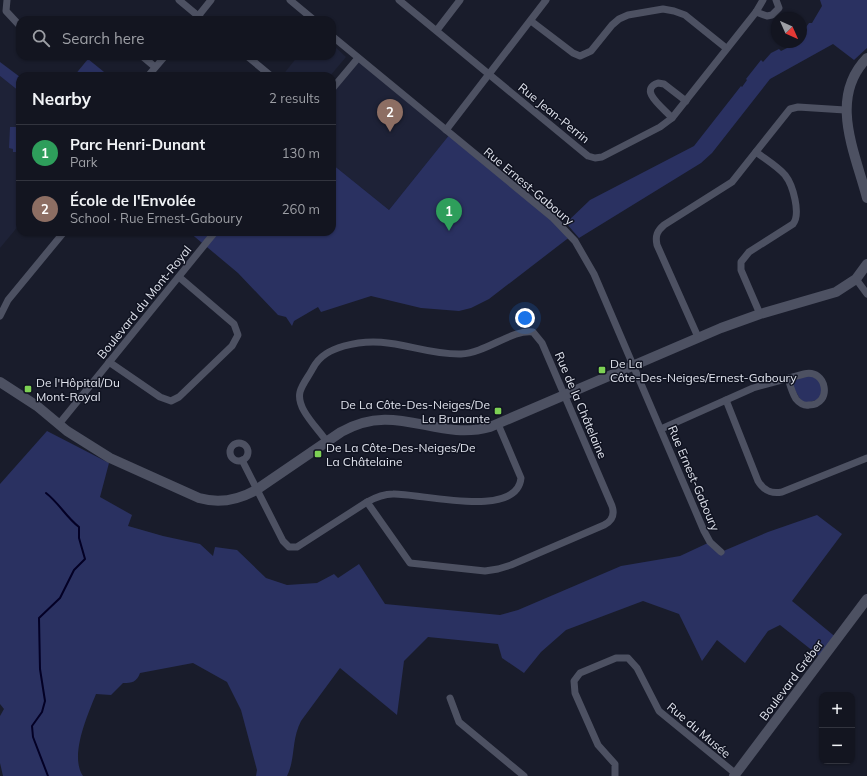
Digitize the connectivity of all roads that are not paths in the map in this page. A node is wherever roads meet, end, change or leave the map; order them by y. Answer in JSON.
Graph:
{"nodes":[{"id":1,"x":7,"y":0,"type":"edge"},
{"id":2,"x":179,"y":0,"type":"edge"},
{"id":3,"x":211,"y":0,"type":"edge"},
{"id":4,"x":290,"y":0,"type":"edge"},
{"id":5,"x":399,"y":0,"type":"edge"},
{"id":6,"x":460,"y":0,"type":"edge"},
{"id":7,"x":546,"y":0,"type":"edge"},
{"id":8,"x":762,"y":0,"type":"edge"},
{"id":9,"x":776,"y":0,"type":"edge"},
{"id":10,"x":298,"y":3,"type":"edge"},
{"id":11,"x":756,"y":12,"type":"junction"},
{"id":12,"x":196,"y":16,"type":"edge"},
{"id":13,"x":201,"y":16,"type":"edge"},
{"id":14,"x":310,"y":16,"type":"edge"},
{"id":15,"x":531,"y":21,"type":"junction"},
{"id":16,"x":16,"y":23,"type":"edge"},
{"id":17,"x":437,"y":30,"type":"junction"},
{"id":18,"x":336,"y":39,"type":"edge"},
{"id":19,"x":726,"y":48,"type":"junction"},
{"id":20,"x":358,"y":58,"type":"junction"},
{"id":21,"x":867,"y":58,"type":"edge"},
{"id":22,"x":146,"y":60,"type":"edge"},
{"id":23,"x":162,"y":60,"type":"edge"},
{"id":24,"x":252,"y":60,"type":"edge"},
{"id":25,"x":155,"y":68,"type":"junction"},
{"id":26,"x":152,"y":72,"type":"edge"},
{"id":27,"x":266,"y":72,"type":"edge"},
{"id":28,"x":489,"y":74,"type":"junction"},
{"id":29,"x":336,"y":84,"type":"edge"},
{"id":30,"x":686,"y":101,"type":"junction"},
{"id":31,"x":845,"y":110,"type":"junction"},
{"id":32,"x":672,"y":118,"type":"junction"},
{"id":33,"x":446,"y":130,"type":"junction"},
{"id":34,"x":756,"y":152,"type":"junction"},
{"id":35,"x":867,"y":198,"type":"edge"},
{"id":36,"x":61,"y":236,"type":"edge"},
{"id":37,"x":212,"y":236,"type":"edge"},
{"id":38,"x":867,"y":264,"type":"edge"},
{"id":39,"x":179,"y":277,"type":"junction"},
{"id":40,"x":856,"y":279,"type":"junction"},
{"id":41,"x":867,"y":294,"type":"edge"},
{"id":42,"x":760,"y":314,"type":"junction"},
{"id":43,"x":0,"y":316,"type":"edge"},
{"id":44,"x":698,"y":337,"type":"junction"},
{"id":45,"x":109,"y":362,"type":"junction"},
{"id":46,"x":634,"y":366,"type":"junction"},
{"id":47,"x":788,"y":378,"type":"junction"},
{"id":48,"x":0,"y":382,"type":"edge"},
{"id":49,"x":565,"y":395,"type":"junction"},
{"id":50,"x":726,"y":400,"type":"junction"},
{"id":51,"x":59,"y":424,"type":"junction"},
{"id":52,"x":498,"y":424,"type":"junction"},
{"id":53,"x":661,"y":429,"type":"junction"},
{"id":54,"x":327,"y":442,"type":"junction"},
{"id":55,"x":867,"y":458,"type":"edge"},
{"id":56,"x":242,"y":460,"type":"dead end"},
{"id":57,"x":256,"y":490,"type":"junction"},
{"id":58,"x":367,"y":502,"type":"junction"},
{"id":59,"x":721,"y":552,"type":"dead end"},
{"id":60,"x":867,"y":599,"type":"edge"},
{"id":61,"x":450,"y":698,"type":"dead end"},
{"id":62,"x":735,"y":775,"type":"edge"},
{"id":63,"x":524,"y":776,"type":"edge"},
{"id":64,"x":615,"y":776,"type":"edge"}],
"edges":[{"from":1,"to":16,"type":"street"},
{"from":2,"to":12,"type":"street"},
{"from":3,"to":13,"type":"street"},
{"from":4,"to":10,"type":"street"},
{"from":5,"to":17,"type":"street","name":"Rue Jean-Perrin"},
{"from":6,"to":17,"type":"street"},
{"from":7,"to":15,"type":"street"},
{"from":8,"to":11,"type":"street","name":"Rue Jean-Perrin"},
{"from":9,"to":11,"type":"street"},
{"from":10,"to":14,"type":"street"},
{"from":11,"to":19,"type":"street","name":"Rue Jean-Perrin"},
{"from":15,"to":19,"type":"street"},
{"from":15,"to":28,"type":"street"},
{"from":17,"to":28,"type":"street","name":"Rue Jean-Perrin"},
{"from":18,"to":20,"type":"street","name":"Rue Ernest-Gaboury"},
{"from":19,"to":30,"type":"street","name":"Rue Jean-Perrin"},
{"from":20,"to":29,"type":"street"},
{"from":20,"to":33,"type":"street","name":"Rue Ernest-Gaboury"},
{"from":21,"to":31,"type":"street"},
{"from":22,"to":25,"type":"street"},
{"from":23,"to":25,"type":"street"},
{"from":24,"to":27,"type":"street"},
{"from":25,"to":26,"type":"street"},
{"from":28,"to":32,"type":"street","name":"Rue Jean-Perrin"},
{"from":28,"to":33,"type":"street"},
{"from":30,"to":32,"type":"street","name":"Rue Jean-Perrin"},
{"from":30,"to":32,"type":"street"},
{"from":31,"to":34,"type":"street"},
{"from":31,"to":35,"type":"street"},
{"from":33,"to":46,"type":"street","name":"Rue Ernest-Gaboury"},
{"from":34,"to":42,"type":"street"},
{"from":34,"to":44,"type":"street"},
{"from":36,"to":43,"type":"street"},
{"from":37,"to":39,"type":"street","name":"Boulevard du Mont-Royal"},
{"from":38,"to":40,"type":"street"},
{"from":39,"to":45,"type":"street","name":"Boulevard du Mont-Royal"},
{"from":39,"to":45,"type":"street"},
{"from":40,"to":41,"type":"street"},
{"from":40,"to":42,"type":"street"},
{"from":42,"to":44,"type":"street"},
{"from":44,"to":46,"type":"street"},
{"from":45,"to":51,"type":"street","name":"Boulevard du Mont-Royal"},
{"from":46,"to":49,"type":"street"},
{"from":46,"to":53,"type":"street","name":"Rue Ernest-Gaboury"},
{"from":47,"to":47,"type":"street"},
{"from":47,"to":50,"type":"street"},
{"from":48,"to":51,"type":"street"},
{"from":49,"to":52,"type":"street"},
{"from":49,"to":54,"type":"street","name":"Rue de la Châtelaine"},
{"from":49,"to":58,"type":"street","name":"Rue de la Châtelaine"},
{"from":50,"to":53,"type":"street"},
{"from":50,"to":55,"type":"street"},
{"from":51,"to":57,"type":"street"},
{"from":52,"to":54,"type":"street"},
{"from":52,"to":58,"type":"street"},
{"from":53,"to":59,"type":"street","name":"Rue Ernest-Gaboury"},
{"from":54,"to":57,"type":"street"},
{"from":56,"to":57,"type":"street"},
{"from":57,"to":58,"type":"street"},
{"from":60,"to":62,"type":"street","name":"Boulevard Gréber"},
{"from":61,"to":63,"type":"street"},
{"from":62,"to":64,"type":"street","name":"Rue du Musée"}]}
